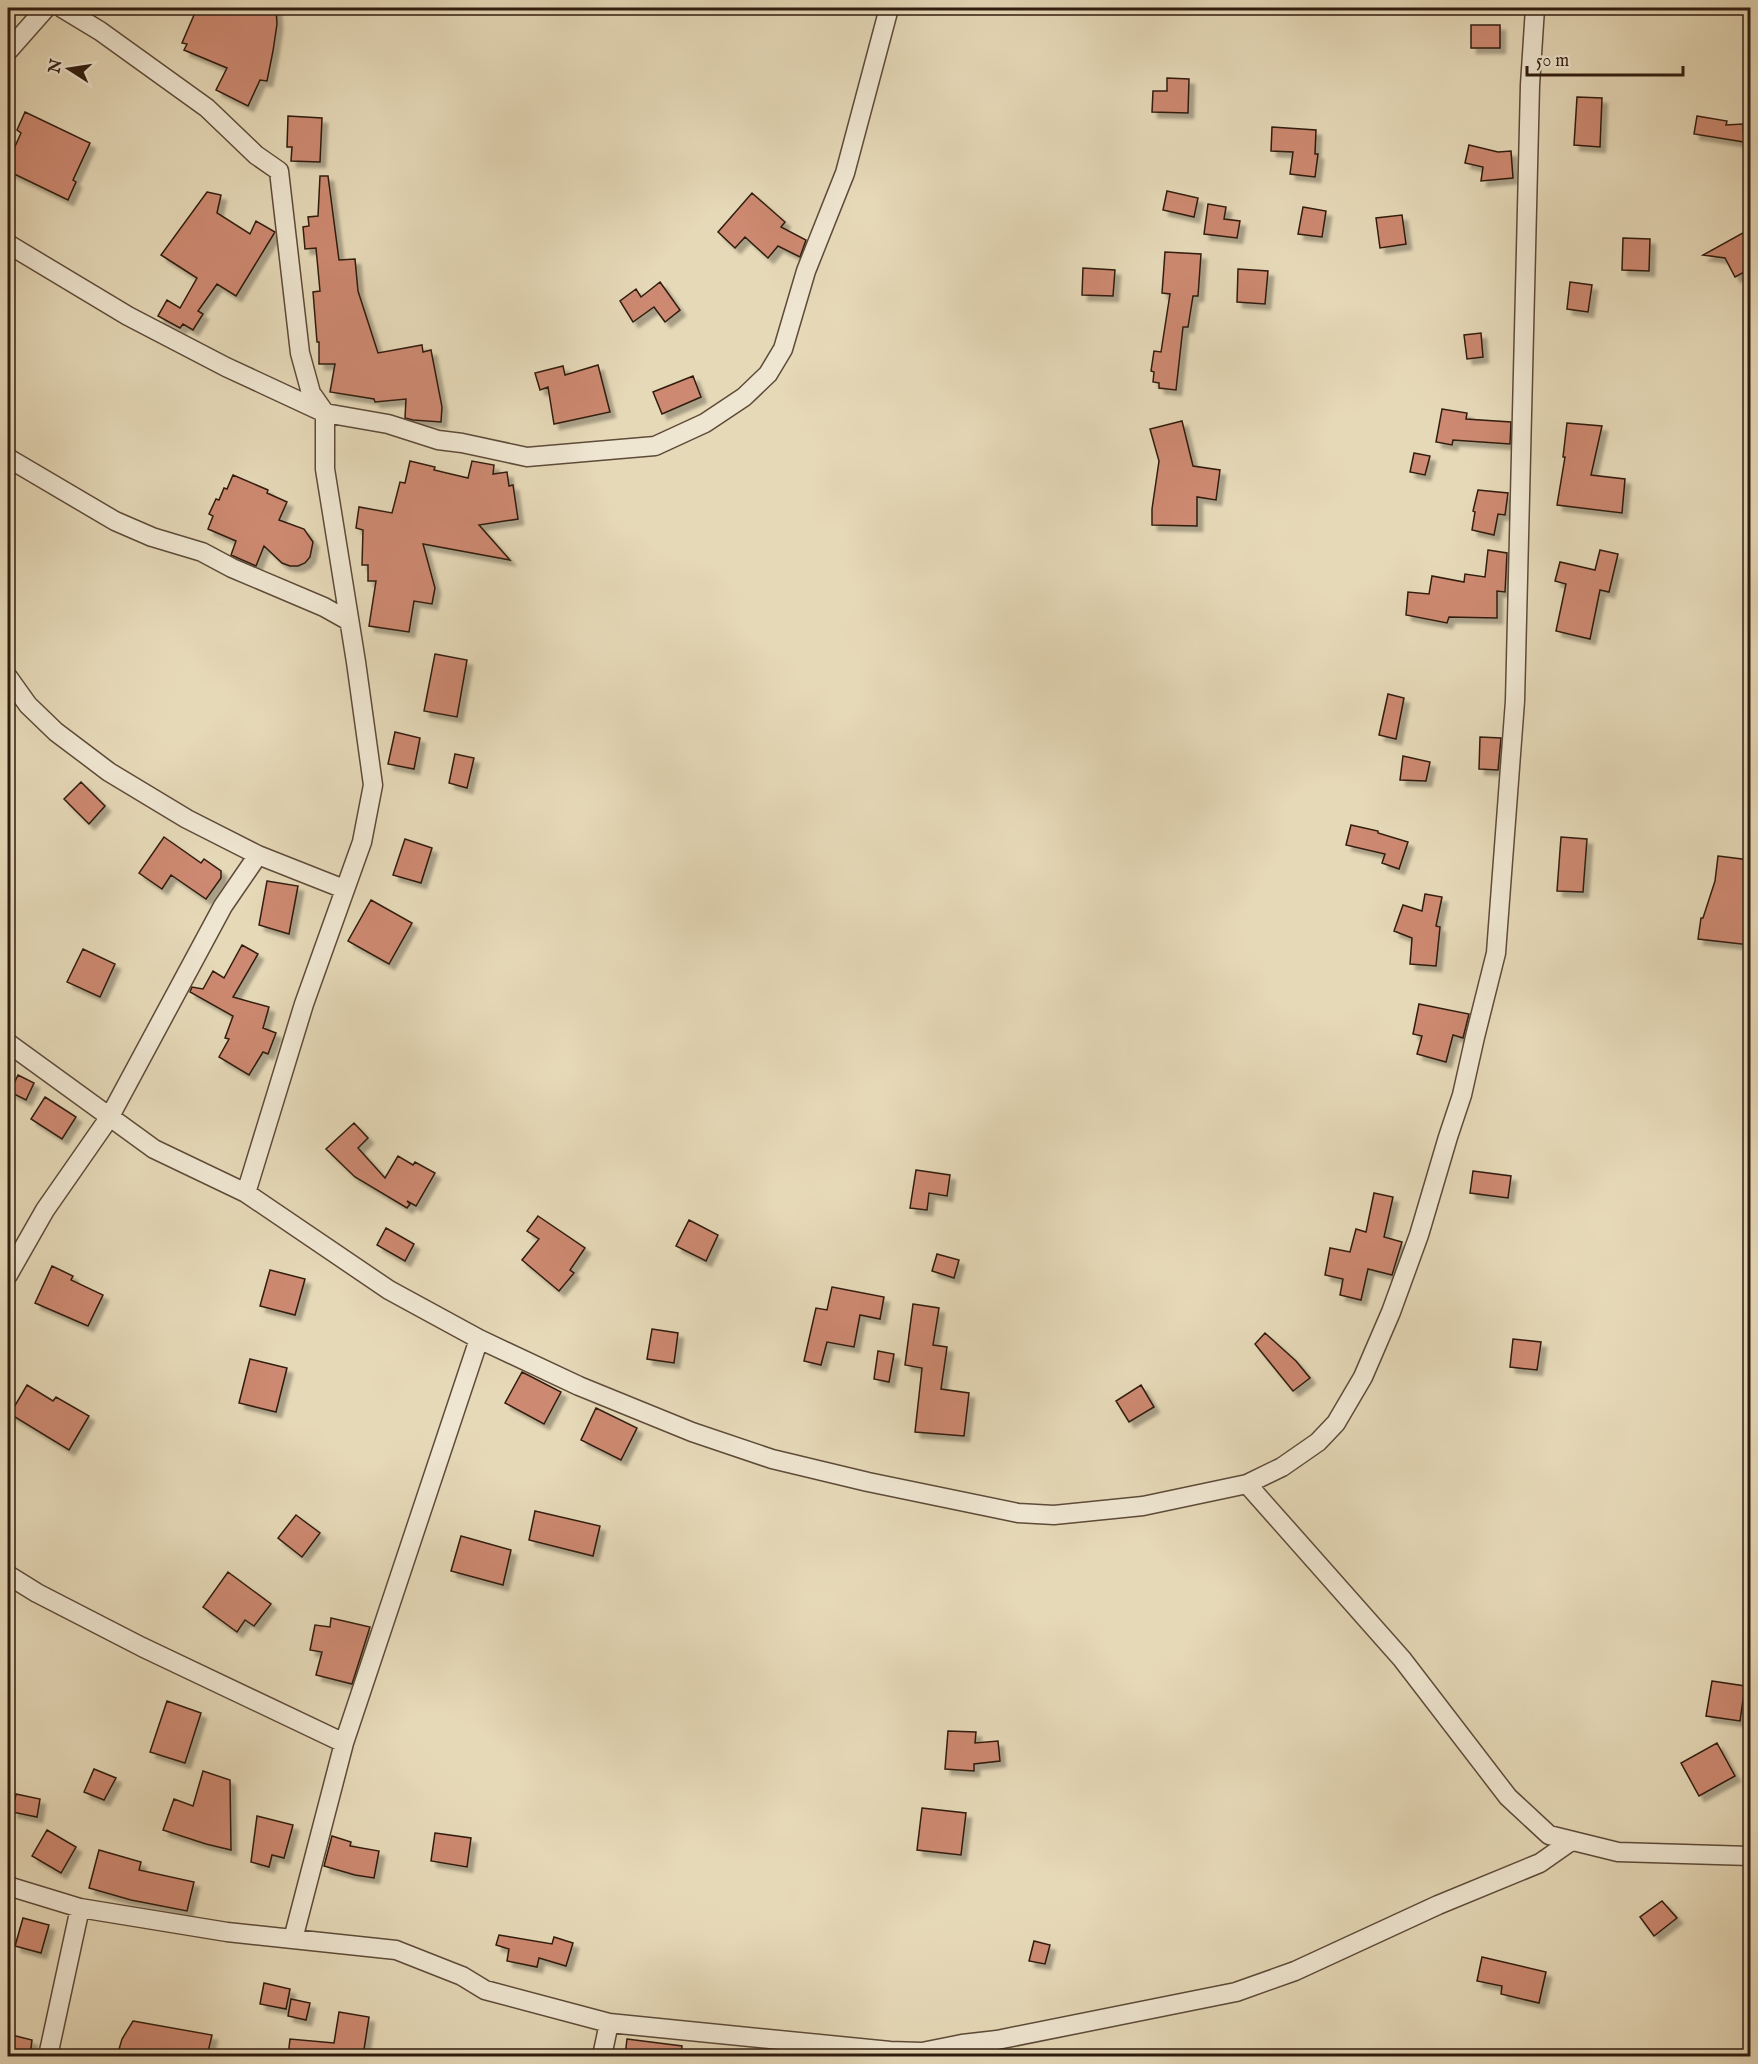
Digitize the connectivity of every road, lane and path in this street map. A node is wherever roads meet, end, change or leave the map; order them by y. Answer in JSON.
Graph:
{"nodes":[{"id":1,"x":46,"y":8,"type":"edge"},
{"id":2,"x":62,"y":8,"type":"edge"},
{"id":3,"x":890,"y":8,"type":"edge"},
{"id":4,"x":1535,"y":8,"type":"edge"},
{"id":5,"x":8,"y":51,"type":"edge"},
{"id":6,"x":8,"y":244,"type":"edge"},
{"id":7,"x":325,"y":413,"type":"junction"},
{"id":8,"x":8,"y":458,"type":"edge"},
{"id":9,"x":349,"y":621,"type":"junction"},
{"id":10,"x":8,"y":677,"type":"edge"},
{"id":11,"x":258,"y":855,"type":"junction"},
{"id":12,"x":344,"y":889,"type":"junction"},
{"id":13,"x":8,"y":1043,"type":"edge"},
{"id":14,"x":109,"y":1118,"type":"junction"},
{"id":15,"x":246,"y":1193,"type":"junction"},
{"id":16,"x":8,"y":1275,"type":"edge"},
{"id":17,"x":479,"y":1339,"type":"junction"},
{"id":18,"x":1247,"y":1484,"type":"junction"},
{"id":19,"x":8,"y":1575,"type":"edge"},
{"id":20,"x":344,"y":1743,"type":"junction"},
{"id":21,"x":1570,"y":1842,"type":"junction"},
{"id":22,"x":1750,"y":1856,"type":"edge"},
{"id":23,"x":8,"y":1886,"type":"edge"},
{"id":24,"x":80,"y":1908,"type":"junction"},
{"id":25,"x":293,"y":1939,"type":"junction"},
{"id":26,"x":609,"y":2023,"type":"junction"},
{"id":27,"x":923,"y":2054,"type":"edge"},
{"id":28,"x":48,"y":2056,"type":"edge"},
{"id":29,"x":602,"y":2056,"type":"edge"}],
"edges":[{"from":1,"to":5,"type":"street"},
{"from":2,"to":7,"type":"street"},
{"from":3,"to":7,"type":"street"},
{"from":4,"to":18,"type":"street"},
{"from":6,"to":7,"type":"street"},
{"from":7,"to":9,"type":"street"},
{"from":8,"to":9,"type":"street"},
{"from":9,"to":12,"type":"street"},
{"from":10,"to":11,"type":"street"},
{"from":11,"to":12,"type":"street"},
{"from":11,"to":14,"type":"street"},
{"from":12,"to":15,"type":"street"},
{"from":13,"to":14,"type":"street"},
{"from":14,"to":15,"type":"street"},
{"from":14,"to":16,"type":"street"},
{"from":15,"to":17,"type":"street"},
{"from":17,"to":18,"type":"street"},
{"from":17,"to":20,"type":"street"},
{"from":18,"to":21,"type":"street"},
{"from":19,"to":20,"type":"street"},
{"from":20,"to":25,"type":"street"},
{"from":21,"to":22,"type":"street"},
{"from":21,"to":27,"type":"street"},
{"from":23,"to":24,"type":"street"},
{"from":24,"to":25,"type":"street"},
{"from":24,"to":28,"type":"street"},
{"from":25,"to":26,"type":"street"},
{"from":26,"to":27,"type":"street"},
{"from":26,"to":29,"type":"street"}]}
